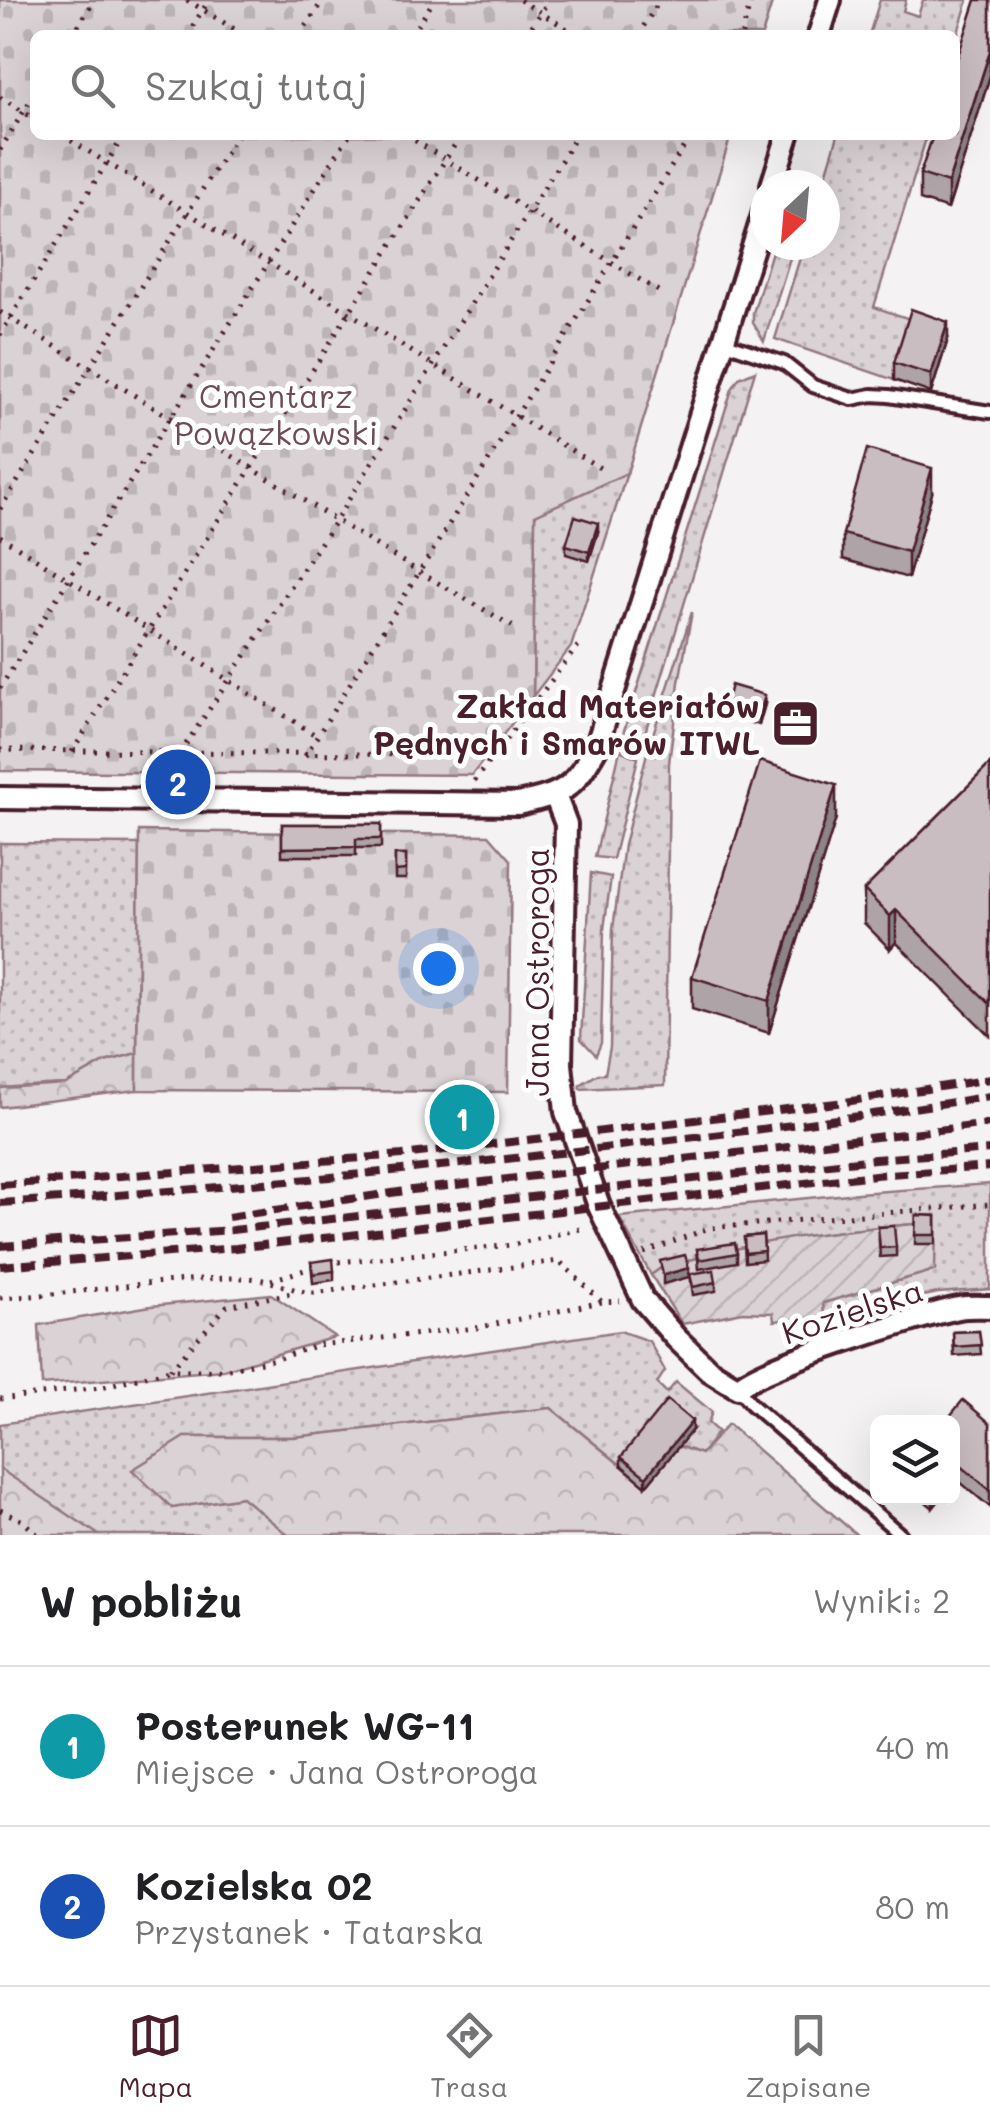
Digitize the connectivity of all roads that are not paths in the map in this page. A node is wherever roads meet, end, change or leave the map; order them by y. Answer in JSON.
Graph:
{"nodes":[{"id":1,"x":830,"y":0,"type":"edge"},
{"id":2,"x":821,"y":30,"type":"edge"},
{"id":3,"x":786,"y":140,"type":"edge"},
{"id":4,"x":777,"y":170,"type":"edge"},
{"id":5,"x":750,"y":258,"type":"edge"},
{"id":6,"x":724,"y":342,"type":"junction"},
{"id":7,"x":990,"y":412,"type":"edge"},
{"id":8,"x":555,"y":796,"type":"junction"},
{"id":9,"x":0,"y":798,"type":"edge"},
{"id":10,"x":990,"y":1306,"type":"edge"},
{"id":11,"x":738,"y":1388,"type":"junction"},
{"id":12,"x":898,"y":1533,"type":"edge"}],
"edges":[{"from":1,"to":2,"type":"street"},
{"from":3,"to":4,"type":"street"},
{"from":5,"to":6,"type":"street"},
{"from":6,"to":7,"type":"lane"},
{"from":6,"to":8,"type":"street"},
{"from":8,"to":9,"type":"street"},
{"from":8,"to":11,"type":"street","name":"Jana Ostroroga"},
{"from":10,"to":11,"type":"street","name":"Kozielska"},
{"from":11,"to":12,"type":"lane","name":"Jana Ostroroga"}]}
